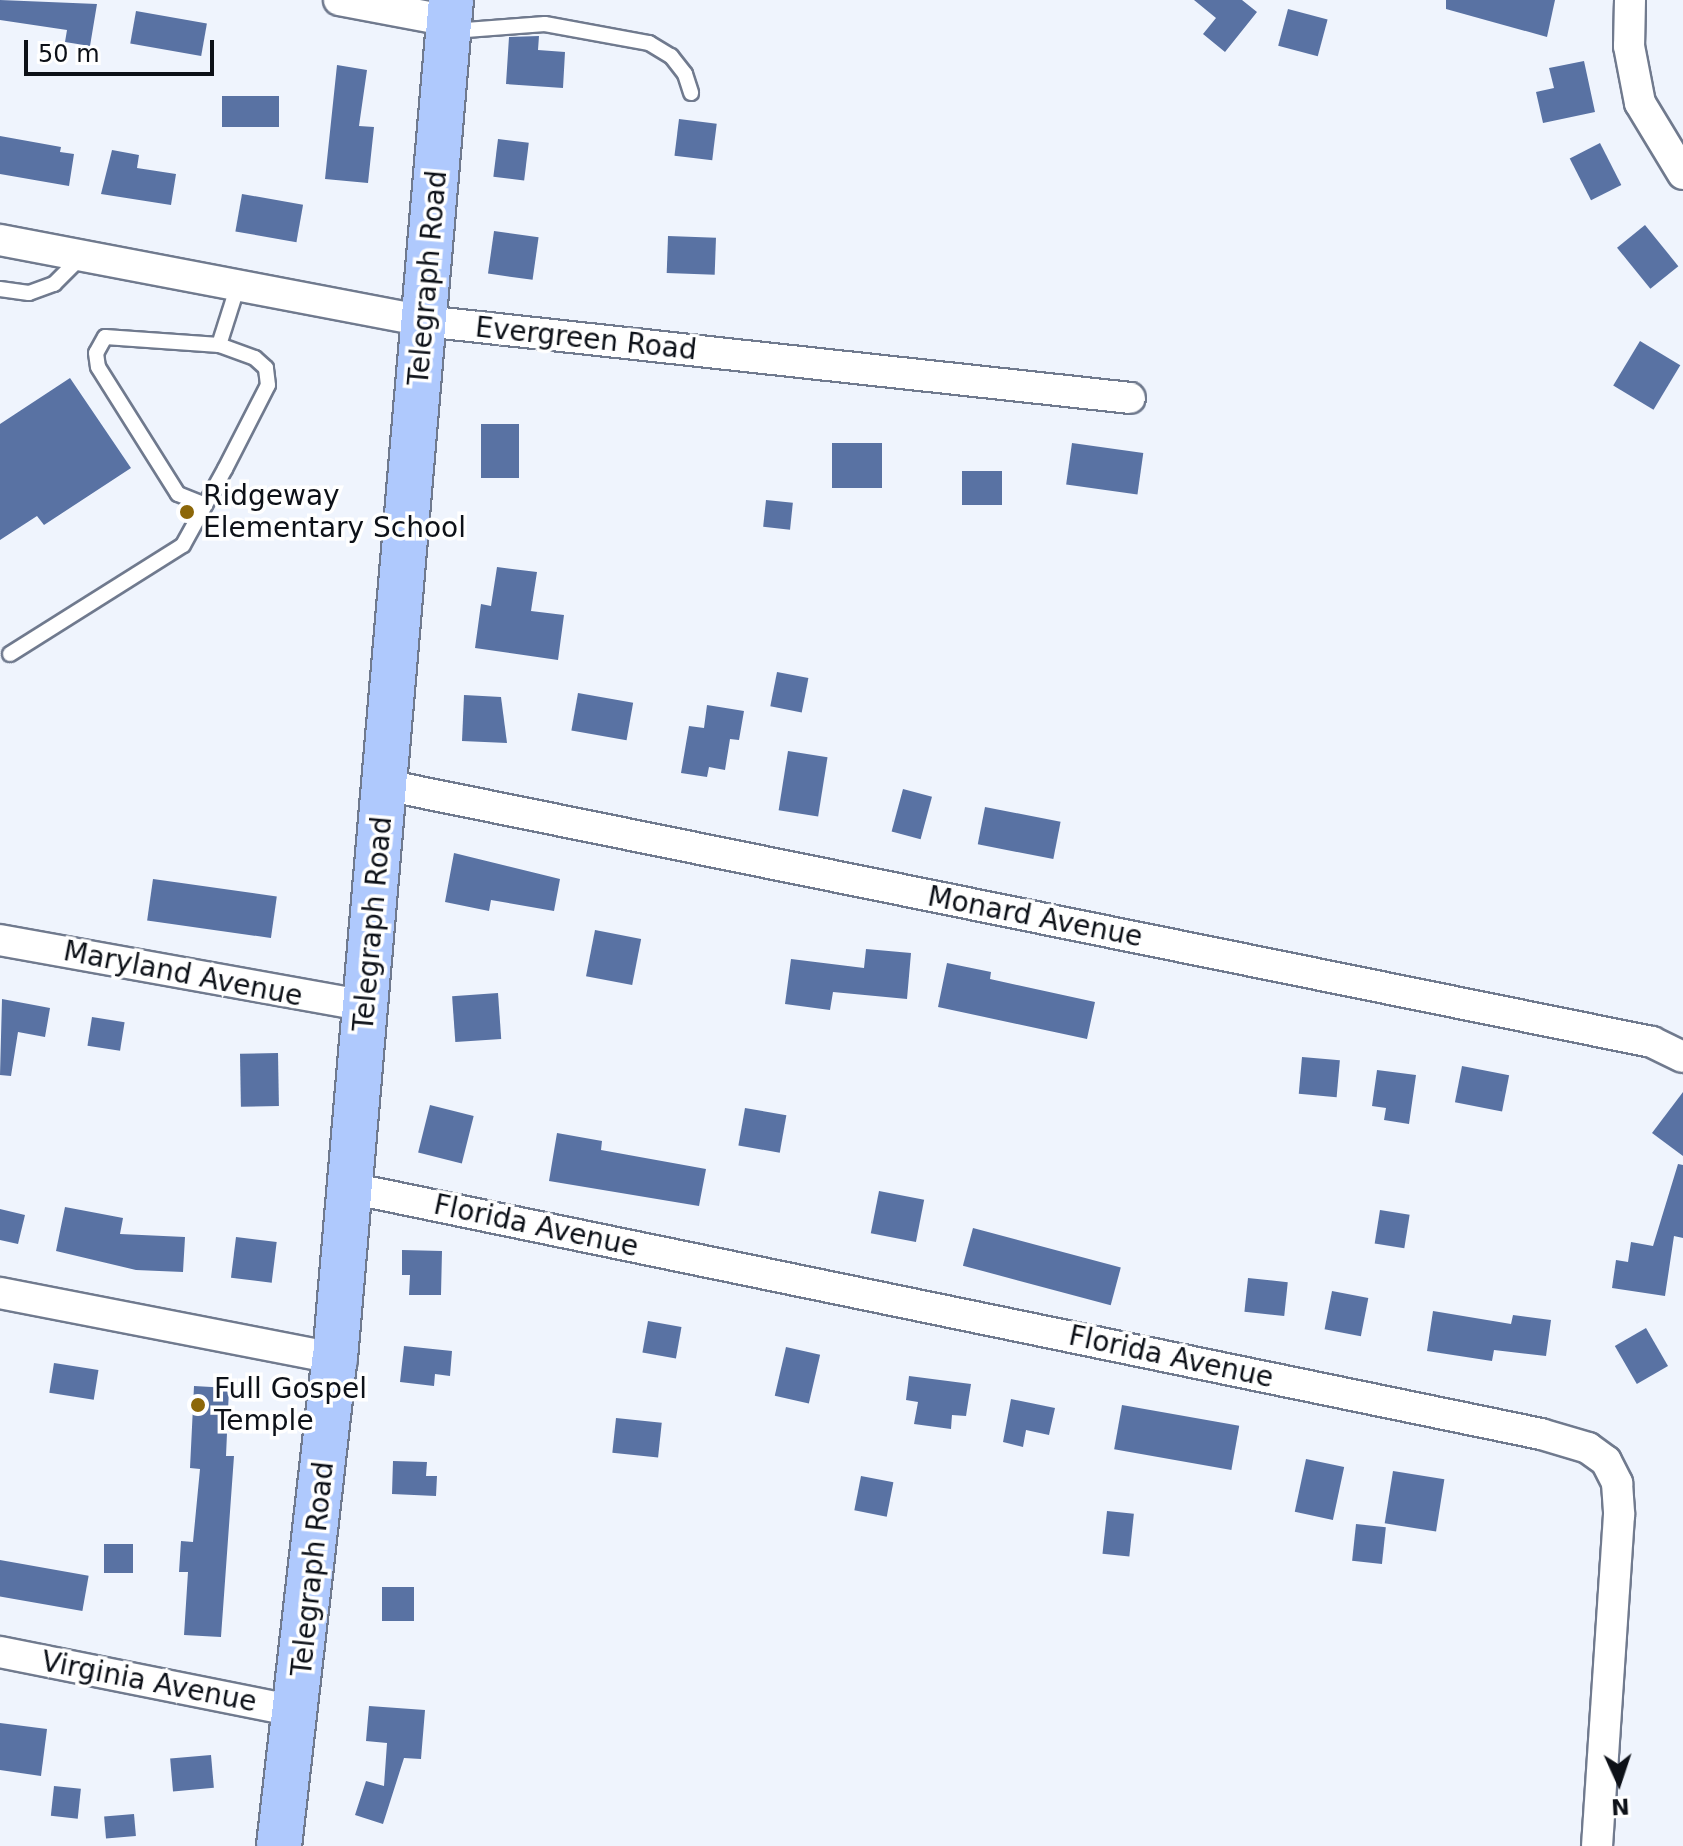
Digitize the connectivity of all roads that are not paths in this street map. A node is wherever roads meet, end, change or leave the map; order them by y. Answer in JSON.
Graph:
{"nodes":[{"id":1,"x":339,"y":0,"type":"edge"},
{"id":2,"x":1630,"y":0,"type":"edge"},
{"id":3,"x":450,"y":18,"type":"edge"},
{"id":4,"x":691,"y":93,"type":"dead end"},
{"id":5,"x":1683,"y":174,"type":"edge"},
{"id":6,"x":0,"y":240,"type":"edge"},
{"id":7,"x":82,"y":255,"type":"junction"},
{"id":8,"x":238,"y":285,"type":"junction"},
{"id":9,"x":0,"y":289,"type":"edge"},
{"id":10,"x":424,"y":321,"type":"junction"},
{"id":11,"x":219,"y":345,"type":"junction"},
{"id":12,"x":1130,"y":398,"type":"dead end"},
{"id":13,"x":205,"y":505,"type":"junction"},
{"id":14,"x":10,"y":654,"type":"dead end"},
{"id":15,"x":385,"y":785,"type":"junction"},
{"id":16,"x":0,"y":940,"type":"edge"},
{"id":17,"x":366,"y":1006,"type":"junction"},
{"id":18,"x":1683,"y":1057,"type":"edge"},
{"id":19,"x":350,"y":1188,"type":"junction"},
{"id":20,"x":0,"y":1293,"type":"edge"},
{"id":21,"x":335,"y":1358,"type":"junction"},
{"id":22,"x":0,"y":1652,"type":"edge"},
{"id":23,"x":299,"y":1712,"type":"junction"},
{"id":24,"x":279,"y":1846,"type":"edge"},
{"id":25,"x":1597,"y":1846,"type":"edge"}],
"edges":[{"from":1,"to":3,"type":"street"},
{"from":2,"to":5,"type":"street"},
{"from":3,"to":4,"type":"lane"},
{"from":3,"to":10,"type":"main road","name":"Telegraph Road"},
{"from":6,"to":7,"type":"street","name":"Evergreen Road"},
{"from":7,"to":8,"type":"street","name":"Evergreen Road"},
{"from":7,"to":9,"type":"lane"},
{"from":8,"to":10,"type":"street","name":"Evergreen Road"},
{"from":8,"to":11,"type":"lane"},
{"from":10,"to":12,"type":"street","name":"Evergreen Road"},
{"from":10,"to":15,"type":"main road","name":"Telegraph Road"},
{"from":11,"to":13,"type":"lane"},
{"from":11,"to":13,"type":"lane"},
{"from":13,"to":14,"type":"lane"},
{"from":15,"to":17,"type":"main road","name":"Telegraph Road"},
{"from":15,"to":18,"type":"street","name":"Monard Avenue"},
{"from":16,"to":17,"type":"street","name":"Maryland Avenue"},
{"from":17,"to":19,"type":"main road","name":"Telegraph Road"},
{"from":19,"to":21,"type":"main road","name":"Telegraph Road"},
{"from":19,"to":25,"type":"street","name":"Florida Avenue"},
{"from":20,"to":21,"type":"street"},
{"from":21,"to":23,"type":"main road","name":"Telegraph Road"},
{"from":22,"to":23,"type":"street","name":"Virginia Avenue"},
{"from":23,"to":24,"type":"main road","name":"Telegraph Road"}]}
